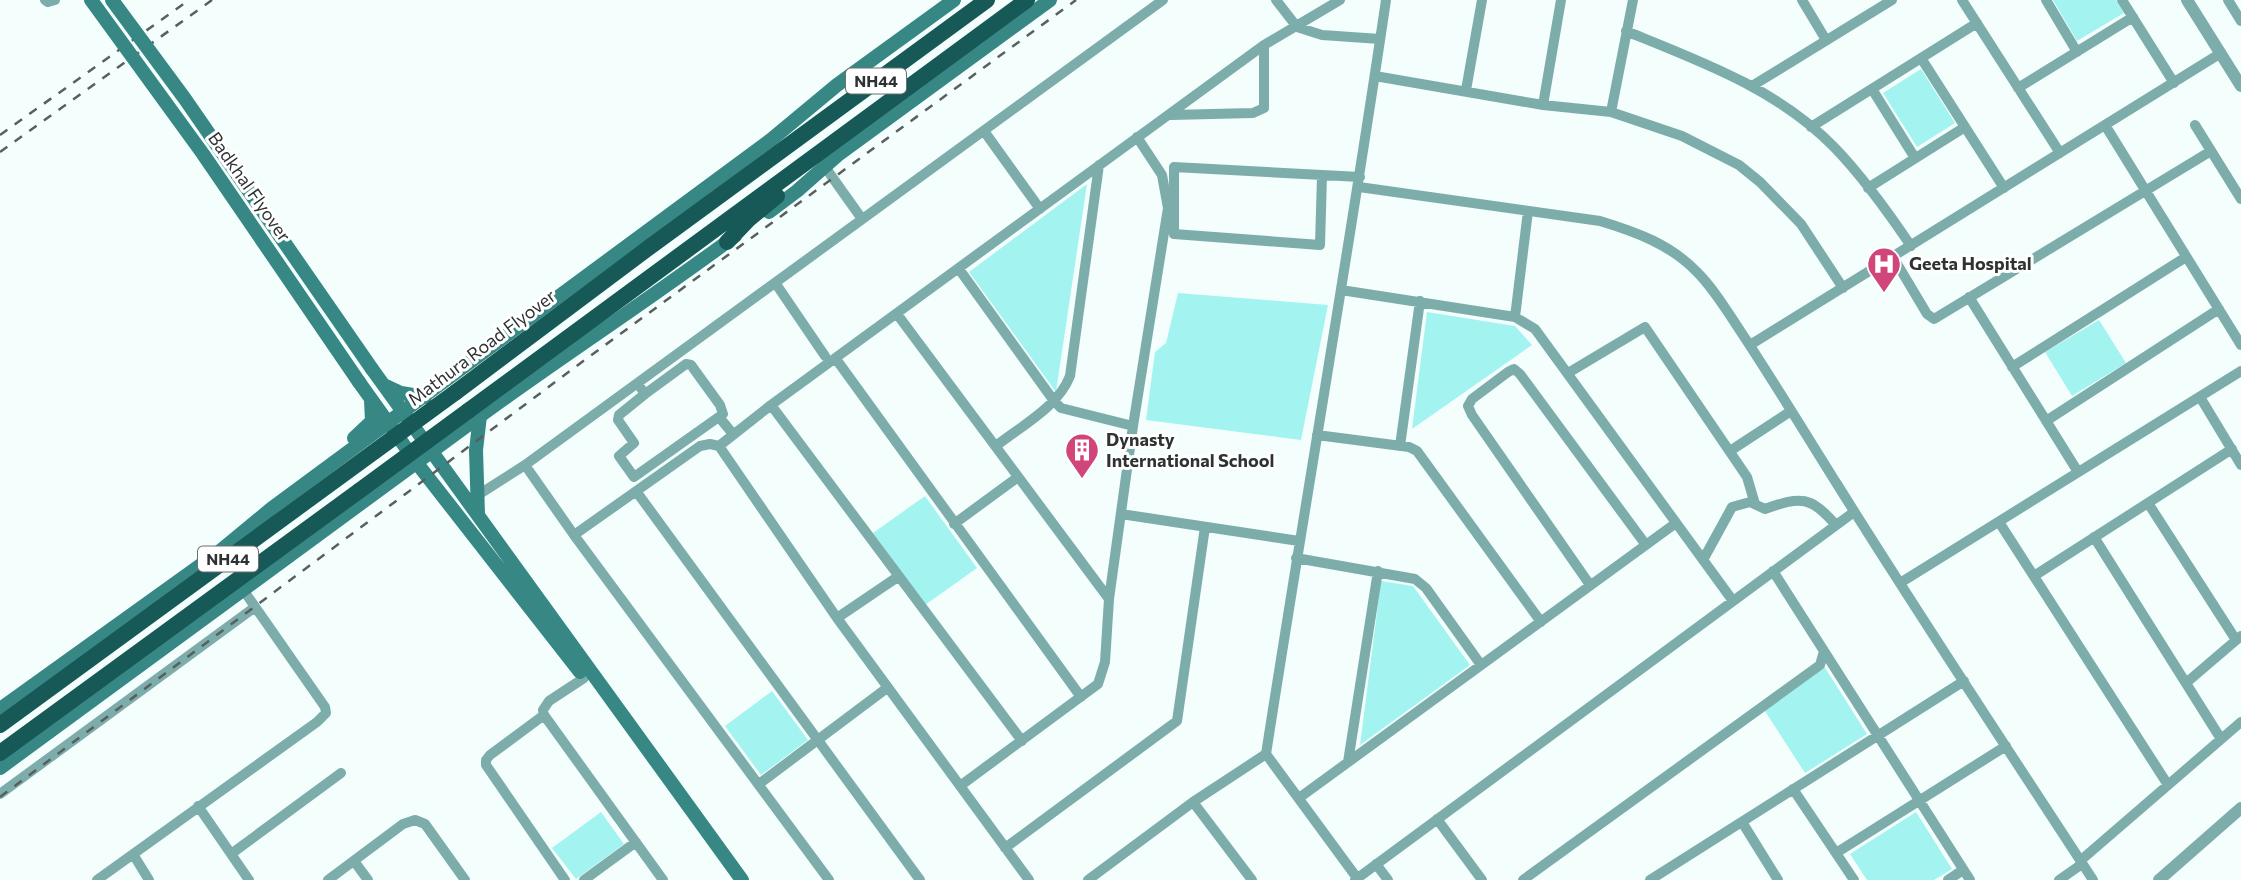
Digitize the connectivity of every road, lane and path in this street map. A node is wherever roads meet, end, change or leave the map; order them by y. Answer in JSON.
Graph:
{"nodes":[{"id":1,"x":45,"y":0,"type":"edge"},
{"id":2,"x":55,"y":0,"type":"edge"},
{"id":3,"x":91,"y":0,"type":"edge"},
{"id":4,"x":112,"y":0,"type":"edge"},
{"id":5,"x":954,"y":0,"type":"edge"},
{"id":6,"x":987,"y":0,"type":"edge"},
{"id":7,"x":1027,"y":0,"type":"edge"},
{"id":8,"x":1050,"y":0,"type":"edge"},
{"id":9,"x":1163,"y":0,"type":"edge"},
{"id":10,"x":1276,"y":0,"type":"edge"},
{"id":11,"x":1340,"y":0,"type":"edge"},
{"id":12,"x":1386,"y":0,"type":"edge"},
{"id":13,"x":1482,"y":0,"type":"edge"},
{"id":14,"x":1561,"y":0,"type":"edge"},
{"id":15,"x":1633,"y":0,"type":"edge"},
{"id":16,"x":1802,"y":0,"type":"edge"},
{"id":17,"x":1962,"y":0,"type":"edge"},
{"id":18,"x":2046,"y":0,"type":"edge"},
{"id":19,"x":2122,"y":0,"type":"edge"},
{"id":20,"x":2188,"y":0,"type":"edge"},
{"id":21,"x":2228,"y":0,"type":"edge"},
{"id":22,"x":1886,"y":2,"type":"edge"},
{"id":23,"x":2133,"y":17,"type":"junction"},
{"id":24,"x":2241,"y":21,"type":"edge"},
{"id":25,"x":1977,"y":23,"type":"junction"},
{"id":26,"x":1297,"y":27,"type":"junction"},
{"id":27,"x":1626,"y":31,"type":"junction"},
{"id":28,"x":1380,"y":39,"type":"junction"},
{"id":29,"x":1826,"y":40,"type":"junction"},
{"id":30,"x":1264,"y":45,"type":"junction"},
{"id":31,"x":2077,"y":52,"type":"junction"},
{"id":32,"x":2221,"y":54,"type":"junction"},
{"id":33,"x":1921,"y":58,"type":"junction"},
{"id":34,"x":1375,"y":76,"type":"junction"},
{"id":35,"x":2174,"y":83,"type":"junction"},
{"id":36,"x":1752,"y":86,"type":"junction"},
{"id":37,"x":2241,"y":86,"type":"edge"},
{"id":38,"x":2018,"y":88,"type":"junction"},
{"id":39,"x":1872,"y":89,"type":"junction"},
{"id":40,"x":1466,"y":90,"type":"junction"},
{"id":41,"x":1543,"y":105,"type":"junction"},
{"id":42,"x":1611,"y":112,"type":"junction"},
{"id":43,"x":1170,"y":115,"type":"junction"},
{"id":44,"x":2105,"y":125,"type":"junction"},
{"id":45,"x":2194,"y":125,"type":"dead end"},
{"id":46,"x":1811,"y":127,"type":"junction"},
{"id":47,"x":1965,"y":127,"type":"junction"},
{"id":48,"x":984,"y":131,"type":"junction"},
{"id":49,"x":840,"y":137,"type":"junction"},
{"id":50,"x":1137,"y":137,"type":"junction"},
{"id":51,"x":2211,"y":151,"type":"junction"},
{"id":52,"x":2060,"y":153,"type":"junction"},
{"id":53,"x":1915,"y":158,"type":"junction"},
{"id":54,"x":1100,"y":165,"type":"junction"},
{"id":55,"x":825,"y":167,"type":"junction"},
{"id":56,"x":1322,"y":176,"type":"junction"},
{"id":57,"x":1359,"y":182,"type":"junction"},
{"id":58,"x":1868,"y":188,"type":"junction"},
{"id":59,"x":2004,"y":188,"type":"junction"},
{"id":60,"x":2146,"y":190,"type":"junction"},
{"id":61,"x":2241,"y":199,"type":"edge"},
{"id":62,"x":1040,"y":209,"type":"junction"},
{"id":63,"x":1528,"y":211,"type":"junction"},
{"id":64,"x":862,"y":219,"type":"junction"},
{"id":65,"x":727,"y":243,"type":"junction"},
{"id":66,"x":1911,"y":246,"type":"junction"},
{"id":67,"x":1893,"y":257,"type":"junction"},
{"id":68,"x":2186,"y":257,"type":"junction"},
{"id":69,"x":959,"y":269,"type":"junction"},
{"id":70,"x":776,"y":284,"type":"junction"},
{"id":71,"x":1843,"y":288,"type":"junction"},
{"id":72,"x":1341,"y":290,"type":"junction"},
{"id":73,"x":1969,"y":298,"type":"junction"},
{"id":74,"x":1420,"y":301,"type":"junction"},
{"id":75,"x":2219,"y":309,"type":"junction"},
{"id":76,"x":897,"y":314,"type":"junction"},
{"id":77,"x":1515,"y":317,"type":"junction"},
{"id":78,"x":1750,"y":345,"type":"junction"},
{"id":79,"x":2241,"y":345,"type":"edge"},
{"id":80,"x":825,"y":356,"type":"dead end"},
{"id":81,"x":836,"y":359,"type":"junction"},
{"id":82,"x":2012,"y":367,"type":"junction"},
{"id":83,"x":2241,"y":371,"type":"edge"},
{"id":84,"x":1568,"y":373,"type":"junction"},
{"id":85,"x":638,"y":384,"type":"junction"},
{"id":86,"x":384,"y":386,"type":"junction"},
{"id":87,"x":429,"y":394,"type":"junction"},
{"id":88,"x":645,"y":394,"type":"junction"},
{"id":89,"x":2200,"y":397,"type":"junction"},
{"id":90,"x":371,"y":399,"type":"junction"},
{"id":91,"x":1054,"y":401,"type":"junction"},
{"id":92,"x":771,"y":405,"type":"junction"},
{"id":93,"x":1791,"y":411,"type":"junction"},
{"id":94,"x":404,"y":412,"type":"junction"},
{"id":95,"x":480,"y":416,"type":"junction"},
{"id":96,"x":719,"y":417,"type":"junction"},
{"id":97,"x":2046,"y":421,"type":"junction"},
{"id":98,"x":388,"y":423,"type":"junction"},
{"id":99,"x":1133,"y":426,"type":"junction"},
{"id":100,"x":462,"y":429,"type":"junction"},
{"id":101,"x":733,"y":434,"type":"junction"},
{"id":102,"x":1317,"y":435,"type":"junction"},
{"id":103,"x":719,"y":446,"type":"junction"},
{"id":104,"x":996,"y":446,"type":"junction"},
{"id":105,"x":1399,"y":446,"type":"junction"},
{"id":106,"x":2232,"y":449,"type":"junction"},
{"id":107,"x":433,"y":451,"type":"junction"},
{"id":108,"x":1730,"y":451,"type":"junction"},
{"id":109,"x":341,"y":458,"type":"junction"},
{"id":110,"x":416,"y":462,"type":"junction"},
{"id":111,"x":526,"y":465,"type":"junction"},
{"id":112,"x":2241,"y":465,"type":"edge"},
{"id":113,"x":2078,"y":472,"type":"junction"},
{"id":114,"x":1018,"y":477,"type":"junction"},
{"id":115,"x":636,"y":491,"type":"junction"},
{"id":116,"x":373,"y":493,"type":"junction"},
{"id":117,"x":478,"y":495,"type":"junction"},
{"id":118,"x":2148,"y":503,"type":"junction"},
{"id":119,"x":1755,"y":504,"type":"junction"},
{"id":120,"x":271,"y":509,"type":"junction"},
{"id":121,"x":1854,"y":512,"type":"junction"},
{"id":122,"x":1121,"y":514,"type":"junction"},
{"id":123,"x":478,"y":516,"type":"junction"},
{"id":124,"x":1999,"y":522,"type":"junction"},
{"id":125,"x":1676,"y":523,"type":"junction"},
{"id":126,"x":954,"y":524,"type":"junction"},
{"id":127,"x":1836,"y":525,"type":"junction"},
{"id":128,"x":1205,"y":527,"type":"junction"},
{"id":129,"x":574,"y":535,"type":"junction"},
{"id":130,"x":2094,"y":537,"type":"junction"},
{"id":131,"x":1299,"y":541,"type":"junction"},
{"id":132,"x":1646,"y":545,"type":"junction"},
{"id":133,"x":1296,"y":558,"type":"junction"},
{"id":134,"x":1703,"y":560,"type":"junction"},
{"id":135,"x":1378,"y":571,"type":"junction"},
{"id":136,"x":1773,"y":571,"type":"junction"},
{"id":137,"x":899,"y":576,"type":"junction"},
{"id":138,"x":2034,"y":576,"type":"junction"},
{"id":139,"x":1900,"y":583,"type":"junction"},
{"id":140,"x":1591,"y":585,"type":"junction"},
{"id":141,"x":244,"y":591,"type":"junction"},
{"id":142,"x":1109,"y":599,"type":"junction"},
{"id":143,"x":1733,"y":601,"type":"junction"},
{"id":144,"x":255,"y":607,"type":"junction"},
{"id":145,"x":837,"y":618,"type":"junction"},
{"id":146,"x":1541,"y":621,"type":"junction"},
{"id":147,"x":2239,"y":638,"type":"edge"},
{"id":148,"x":1824,"y":651,"type":"junction"},
{"id":149,"x":1480,"y":665,"type":"junction"},
{"id":150,"x":584,"y":678,"type":"junction"},
{"id":151,"x":1964,"y":681,"type":"junction"},
{"id":152,"x":2186,"y":683,"type":"junction"},
{"id":153,"x":887,"y":688,"type":"junction"},
{"id":154,"x":1081,"y":697,"type":"junction"},
{"id":155,"x":0,"y":709,"type":"edge"},
{"id":156,"x":544,"y":715,"type":"junction"},
{"id":157,"x":2241,"y":722,"type":"edge"},
{"id":158,"x":0,"y":726,"type":"edge"},
{"id":159,"x":1878,"y":736,"type":"junction"},
{"id":160,"x":817,"y":739,"type":"junction"},
{"id":161,"x":2221,"y":739,"type":"junction"},
{"id":162,"x":1022,"y":741,"type":"junction"},
{"id":163,"x":2006,"y":746,"type":"junction"},
{"id":164,"x":0,"y":753,"type":"edge"},
{"id":165,"x":1266,"y":754,"type":"junction"},
{"id":166,"x":1348,"y":762,"type":"junction"},
{"id":167,"x":0,"y":768,"type":"edge"},
{"id":168,"x":341,"y":773,"type":"dead end"},
{"id":169,"x":759,"y":784,"type":"junction"},
{"id":170,"x":2168,"y":785,"type":"junction"},
{"id":171,"x":960,"y":786,"type":"junction"},
{"id":172,"x":1793,"y":789,"type":"junction"},
{"id":173,"x":0,"y":794,"type":"edge"},
{"id":174,"x":1299,"y":798,"type":"junction"},
{"id":175,"x":1919,"y":801,"type":"junction"},
{"id":176,"x":1194,"y":802,"type":"junction"},
{"id":177,"x":198,"y":806,"type":"junction"},
{"id":178,"x":2241,"y":808,"type":"edge"},
{"id":179,"x":1437,"y":819,"type":"junction"},
{"id":180,"x":1742,"y":822,"type":"junction"},
{"id":181,"x":636,"y":842,"type":"junction"},
{"id":182,"x":1006,"y":848,"type":"junction"},
{"id":183,"x":1836,"y":853,"type":"junction"},
{"id":184,"x":133,"y":854,"type":"junction"},
{"id":185,"x":230,"y":854,"type":"junction"},
{"id":186,"x":354,"y":860,"type":"junction"},
{"id":187,"x":2081,"y":862,"type":"junction"},
{"id":188,"x":1376,"y":864,"type":"junction"},
{"id":189,"x":1963,"y":870,"type":"junction"},
{"id":190,"x":1356,"y":879,"type":"edge"},
{"id":191,"x":1775,"y":879,"type":"edge"},
{"id":192,"x":97,"y":880,"type":"edge"},
{"id":193,"x":149,"y":880,"type":"edge"},
{"id":194,"x":249,"y":880,"type":"edge"},
{"id":195,"x":327,"y":880,"type":"edge"},
{"id":196,"x":368,"y":880,"type":"edge"},
{"id":197,"x":465,"y":880,"type":"edge"},
{"id":198,"x":565,"y":880,"type":"edge"},
{"id":199,"x":584,"y":880,"type":"edge"},
{"id":200,"x":663,"y":880,"type":"edge"},
{"id":201,"x":731,"y":880,"type":"edge"},
{"id":202,"x":742,"y":880,"type":"edge"},
{"id":203,"x":829,"y":880,"type":"edge"},
{"id":204,"x":920,"y":880,"type":"edge"},
{"id":205,"x":1029,"y":880,"type":"edge"},
{"id":206,"x":1088,"y":880,"type":"edge"},
{"id":207,"x":1252,"y":880,"type":"edge"},
{"id":208,"x":1388,"y":880,"type":"edge"},
{"id":209,"x":1482,"y":880,"type":"edge"},
{"id":210,"x":1523,"y":880,"type":"edge"},
{"id":211,"x":1650,"y":880,"type":"edge"},
{"id":212,"x":1854,"y":880,"type":"edge"},
{"id":213,"x":1948,"y":880,"type":"edge"},
{"id":214,"x":1970,"y":880,"type":"edge"},
{"id":215,"x":2059,"y":880,"type":"edge"},
{"id":216,"x":2093,"y":880,"type":"edge"},
{"id":217,"x":2159,"y":880,"type":"edge"}],
"edges":[{"from":1,"to":2,"type":"street"},
{"from":3,"to":90,"type":"main road","name":"Badkhal Flyover","bridge":true},
{"from":4,"to":86,"type":"main road","name":"Badkhal Flyover","bridge":true},
{"from":5,"to":87,"type":"main road"},
{"from":6,"to":158,"type":"highway","name":"Mathura Road Flyover","number":"NH44","bridge":true},
{"from":7,"to":49,"type":"highway","number":"NH44"},
{"from":8,"to":55,"type":"main road"},
{"from":9,"to":48,"type":"street"},
{"from":10,"to":26,"type":"street"},
{"from":11,"to":26,"type":"street"},
{"from":12,"to":28,"type":"street"},
{"from":13,"to":40,"type":"street"},
{"from":14,"to":41,"type":"street"},
{"from":15,"to":27,"type":"street"},
{"from":16,"to":29,"type":"street"},
{"from":17,"to":25,"type":"street"},
{"from":18,"to":31,"type":"street"},
{"from":19,"to":23,"type":"street"},
{"from":20,"to":32,"type":"street"},
{"from":21,"to":24,"type":"street"},
{"from":22,"to":29,"type":"street"},
{"from":23,"to":31,"type":"street"},
{"from":23,"to":35,"type":"street"},
{"from":25,"to":33,"type":"street"},
{"from":25,"to":38,"type":"street"},
{"from":26,"to":28,"type":"street"},
{"from":26,"to":30,"type":"street"},
{"from":27,"to":36,"type":"street"},
{"from":27,"to":42,"type":"street"},
{"from":28,"to":34,"type":"street"},
{"from":29,"to":36,"type":"street"},
{"from":30,"to":43,"type":"street"},
{"from":30,"to":43,"type":"street"},
{"from":31,"to":38,"type":"street"},
{"from":32,"to":35,"type":"street"},
{"from":32,"to":37,"type":"street"},
{"from":33,"to":39,"type":"street"},
{"from":33,"to":47,"type":"street"},
{"from":34,"to":40,"type":"street"},
{"from":34,"to":57,"type":"street"},
{"from":35,"to":44,"type":"street"},
{"from":36,"to":46,"type":"street"},
{"from":38,"to":52,"type":"street"},
{"from":39,"to":46,"type":"street"},
{"from":39,"to":53,"type":"street"},
{"from":40,"to":41,"type":"street"},
{"from":41,"to":42,"type":"street"},
{"from":42,"to":71,"type":"street"},
{"from":43,"to":50,"type":"street"},
{"from":44,"to":52,"type":"street"},
{"from":44,"to":60,"type":"street"},
{"from":45,"to":51,"type":"street"},
{"from":46,"to":58,"type":"street"},
{"from":47,"to":53,"type":"street"},
{"from":47,"to":59,"type":"street"},
{"from":48,"to":62,"type":"street"},
{"from":48,"to":64,"type":"street"},
{"from":49,"to":65,"type":"highway"},
{"from":49,"to":164,"type":"highway","number":"NH44","bridge":true},
{"from":50,"to":54,"type":"street"},
{"from":50,"to":99,"type":"street"},
{"from":51,"to":60,"type":"street"},
{"from":51,"to":61,"type":"street"},
{"from":52,"to":59,"type":"street"},
{"from":53,"to":58,"type":"street"},
{"from":54,"to":62,"type":"street"},
{"from":54,"to":91,"type":"street"},
{"from":55,"to":64,"type":"street"},
{"from":55,"to":65,"type":"main road"},
{"from":56,"to":56,"type":"street"},
{"from":56,"to":57,"type":"street"},
{"from":57,"to":63,"type":"street"},
{"from":57,"to":72,"type":"street"},
{"from":58,"to":66,"type":"street"},
{"from":59,"to":66,"type":"street"},
{"from":60,"to":68,"type":"street"},
{"from":60,"to":73,"type":"street"},
{"from":62,"to":69,"type":"street"},
{"from":63,"to":77,"type":"street"},
{"from":63,"to":78,"type":"street"},
{"from":64,"to":70,"type":"street"},
{"from":65,"to":95,"type":"main road"},
{"from":66,"to":67,"type":"street"},
{"from":67,"to":71,"type":"street"},
{"from":67,"to":73,"type":"street"},
{"from":68,"to":75,"type":"street"},
{"from":68,"to":82,"type":"street"},
{"from":69,"to":76,"type":"street"},
{"from":69,"to":91,"type":"street"},
{"from":70,"to":80,"type":"street"},
{"from":70,"to":85,"type":"street"},
{"from":71,"to":78,"type":"street"},
{"from":72,"to":74,"type":"street"},
{"from":72,"to":102,"type":"street"},
{"from":73,"to":82,"type":"street"},
{"from":74,"to":77,"type":"street"},
{"from":74,"to":105,"type":"street"},
{"from":75,"to":79,"type":"street"},
{"from":75,"to":97,"type":"street"},
{"from":76,"to":81,"type":"street"},
{"from":76,"to":104,"type":"street"},
{"from":77,"to":84,"type":"street"},
{"from":78,"to":93,"type":"street"},
{"from":81,"to":92,"type":"street"},
{"from":81,"to":126,"type":"street"},
{"from":82,"to":97,"type":"street"},
{"from":83,"to":89,"type":"street"},
{"from":84,"to":108,"type":"street"},
{"from":84,"to":125,"type":"street"},
{"from":85,"to":88,"type":"street"},
{"from":85,"to":111,"type":"street"},
{"from":86,"to":87,"type":"main road"},
{"from":86,"to":94,"type":"main road","name":"Badkhal Flyover"},
{"from":87,"to":94,"type":"main road"},
{"from":87,"to":100,"type":"main road"},
{"from":88,"to":96,"type":"street"},
{"from":88,"to":96,"type":"street"},
{"from":89,"to":106,"type":"street"},
{"from":89,"to":113,"type":"street"},
{"from":90,"to":98,"type":"main road","name":"Badkhal Flyover"},
{"from":90,"to":120,"type":"main road"},
{"from":91,"to":99,"type":"street"},
{"from":91,"to":104,"type":"street"},
{"from":92,"to":101,"type":"street"},
{"from":92,"to":137,"type":"street"},
{"from":93,"to":108,"type":"street"},
{"from":93,"to":121,"type":"street"},
{"from":94,"to":98,"type":"main road"},
{"from":94,"to":107,"type":"main road","name":"Badkhal Flyover"},
{"from":95,"to":100,"type":"main road"},
{"from":95,"to":117,"type":"main road"},
{"from":96,"to":101,"type":"street"},
{"from":97,"to":113,"type":"street"},
{"from":98,"to":109,"type":"main road"},
{"from":98,"to":110,"type":"main road","name":"Badkhal Flyover"},
{"from":99,"to":122,"type":"street"},
{"from":100,"to":107,"type":"main road"},
{"from":101,"to":103,"type":"street"},
{"from":102,"to":105,"type":"street"},
{"from":102,"to":131,"type":"street"},
{"from":103,"to":115,"type":"street"},
{"from":103,"to":145,"type":"street"},
{"from":104,"to":114,"type":"street"},
{"from":105,"to":146,"type":"street"},
{"from":106,"to":112,"type":"street"},
{"from":106,"to":118,"type":"street"},
{"from":107,"to":110,"type":"main road"},
{"from":107,"to":123,"type":"main road","name":"Badkhal Flyover"},
{"from":108,"to":119,"type":"street"},
{"from":109,"to":116,"type":"main road"},
{"from":109,"to":120,"type":"main road"},
{"from":110,"to":116,"type":"main road"},
{"from":110,"to":150,"type":"main road","name":"Badkhal Flyover"},
{"from":111,"to":117,"type":"street"},
{"from":111,"to":129,"type":"street"},
{"from":113,"to":124,"type":"street"},
{"from":114,"to":126,"type":"street"},
{"from":114,"to":142,"type":"street"},
{"from":115,"to":129,"type":"street"},
{"from":115,"to":160,"type":"street"},
{"from":116,"to":141,"type":"main road"},
{"from":117,"to":123,"type":"main road"},
{"from":118,"to":130,"type":"street"},
{"from":118,"to":147,"type":"street"},
{"from":119,"to":127,"type":"street"},
{"from":119,"to":134,"type":"street"},
{"from":120,"to":155,"type":"main road"},
{"from":121,"to":127,"type":"street"},
{"from":121,"to":139,"type":"street"},
{"from":122,"to":128,"type":"street"},
{"from":122,"to":142,"type":"street"},
{"from":123,"to":202,"type":"main road","name":"Badkhal Flyover"},
{"from":124,"to":138,"type":"street"},
{"from":124,"to":139,"type":"street"},
{"from":125,"to":132,"type":"street"},
{"from":125,"to":134,"type":"street"},
{"from":126,"to":154,"type":"street"},
{"from":127,"to":136,"type":"street"},
{"from":128,"to":131,"type":"street"},
{"from":128,"to":182,"type":"street"},
{"from":129,"to":169,"type":"street"},
{"from":130,"to":138,"type":"street"},
{"from":130,"to":152,"type":"street"},
{"from":131,"to":133,"type":"street"},
{"from":132,"to":140,"type":"street"},
{"from":132,"to":140,"type":"street"},
{"from":133,"to":135,"type":"street"},
{"from":133,"to":165,"type":"street"},
{"from":134,"to":143,"type":"street"},
{"from":135,"to":149,"type":"street"},
{"from":135,"to":166,"type":"street"},
{"from":136,"to":143,"type":"street"},
{"from":136,"to":148,"type":"street"},
{"from":137,"to":145,"type":"street"},
{"from":137,"to":162,"type":"street"},
{"from":138,"to":170,"type":"street"},
{"from":139,"to":151,"type":"street"},
{"from":140,"to":146,"type":"street"},
{"from":141,"to":144,"type":"street"},
{"from":141,"to":167,"type":"main road"},
{"from":142,"to":154,"type":"street"},
{"from":143,"to":179,"type":"street"},
{"from":144,"to":173,"type":"street"},
{"from":144,"to":177,"type":"street"},
{"from":145,"to":153,"type":"street"},
{"from":146,"to":149,"type":"street"},
{"from":147,"to":152,"type":"street"},
{"from":148,"to":159,"type":"street"},
{"from":148,"to":210,"type":"street"},
{"from":149,"to":166,"type":"street"},
{"from":150,"to":156,"type":"street"},
{"from":150,"to":201,"type":"main road","name":"Badkhal Flyover"},
{"from":151,"to":159,"type":"street"},
{"from":151,"to":163,"type":"street"},
{"from":152,"to":161,"type":"street"},
{"from":153,"to":160,"type":"street"},
{"from":153,"to":171,"type":"street"},
{"from":154,"to":162,"type":"street"},
{"from":156,"to":181,"type":"street"},
{"from":156,"to":198,"type":"street"},
{"from":157,"to":161,"type":"street"},
{"from":159,"to":172,"type":"street"},
{"from":159,"to":175,"type":"street"},
{"from":160,"to":169,"type":"street"},
{"from":160,"to":204,"type":"street"},
{"from":161,"to":170,"type":"street"},
{"from":162,"to":171,"type":"street"},
{"from":163,"to":175,"type":"street"},
{"from":163,"to":187,"type":"street"},
{"from":165,"to":174,"type":"street"},
{"from":165,"to":176,"type":"street"},
{"from":166,"to":174,"type":"street"},
{"from":168,"to":185,"type":"street"},
{"from":169,"to":203,"type":"street"},
{"from":170,"to":187,"type":"street"},
{"from":171,"to":182,"type":"street"},
{"from":172,"to":180,"type":"street"},
{"from":172,"to":183,"type":"street"},
{"from":174,"to":190,"type":"street"},
{"from":175,"to":183,"type":"street"},
{"from":175,"to":189,"type":"street"},
{"from":176,"to":206,"type":"street"},
{"from":176,"to":207,"type":"street"},
{"from":177,"to":184,"type":"street"},
{"from":177,"to":185,"type":"street"},
{"from":178,"to":217,"type":"street"},
{"from":179,"to":188,"type":"street"},
{"from":179,"to":209,"type":"street"},
{"from":180,"to":191,"type":"street"},
{"from":180,"to":211,"type":"street"},
{"from":181,"to":199,"type":"street"},
{"from":181,"to":200,"type":"street"},
{"from":182,"to":205,"type":"street"},
{"from":183,"to":212,"type":"street"},
{"from":184,"to":192,"type":"street"},
{"from":184,"to":193,"type":"street"},
{"from":185,"to":194,"type":"street"},
{"from":186,"to":195,"type":"street"},
{"from":186,"to":196,"type":"street"},
{"from":186,"to":197,"type":"street"},
{"from":187,"to":215,"type":"street"},
{"from":187,"to":216,"type":"street"},
{"from":188,"to":190,"type":"street"},
{"from":188,"to":208,"type":"street"},
{"from":189,"to":213,"type":"street"},
{"from":189,"to":214,"type":"street"}]}
